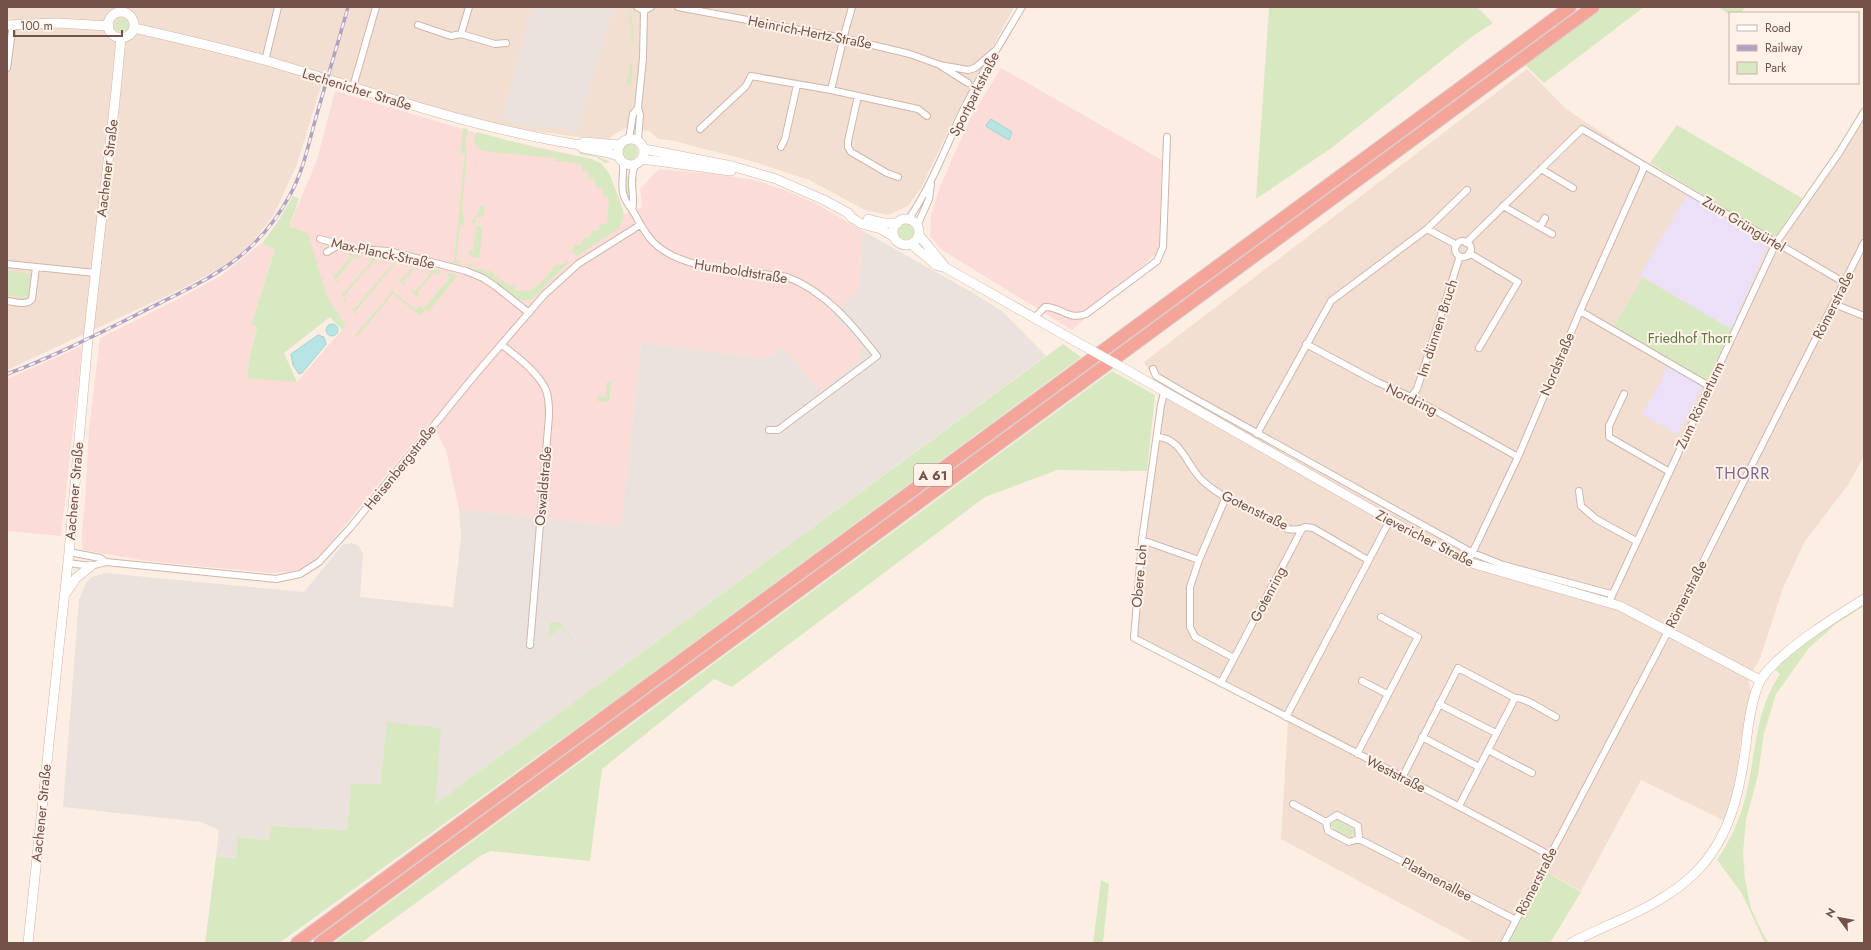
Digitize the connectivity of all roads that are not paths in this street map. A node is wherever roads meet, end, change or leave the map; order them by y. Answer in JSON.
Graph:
{"nodes":[{"id":1,"x":278,"y":7,"type":"edge"},
{"id":2,"x":376,"y":7,"type":"edge"},
{"id":3,"x":469,"y":7,"type":"edge"},
{"id":4,"x":637,"y":7,"type":"edge"},
{"id":5,"x":651,"y":7,"type":"edge"},
{"id":6,"x":678,"y":7,"type":"edge"},
{"id":7,"x":852,"y":7,"type":"edge"},
{"id":8,"x":1022,"y":7,"type":"edge"},
{"id":9,"x":1570,"y":7,"type":"edge"},
{"id":10,"x":1593,"y":7,"type":"edge"},
{"id":11,"x":125,"y":10,"type":"edge"},
{"id":12,"x":644,"y":11,"type":"junction"},
{"id":13,"x":10,"y":24,"type":"edge"},
{"id":14,"x":418,"y":25,"type":"dead end"},
{"id":15,"x":109,"y":26,"type":"junction"},
{"id":16,"x":134,"y":28,"type":"junction"},
{"id":17,"x":461,"y":34,"type":"junction"},
{"id":18,"x":121,"y":38,"type":"junction"},
{"id":19,"x":843,"y":38,"type":"junction"},
{"id":20,"x":506,"y":43,"type":"dead end"},
{"id":21,"x":998,"y":49,"type":"junction"},
{"id":22,"x":265,"y":61,"type":"junction"},
{"id":23,"x":940,"y":65,"type":"junction"},
{"id":24,"x":7,"y":68,"type":"edge"},
{"id":25,"x":968,"y":83,"type":"dead end"},
{"id":26,"x":797,"y":85,"type":"junction"},
{"id":27,"x":353,"y":87,"type":"junction"},
{"id":28,"x":831,"y":90,"type":"junction"},
{"id":29,"x":858,"y":96,"type":"junction"},
{"id":30,"x":1864,"y":112,"type":"edge"},
{"id":31,"x":927,"y":116,"type":"dead end"},
{"id":32,"x":700,"y":129,"type":"dead end"},
{"id":33,"x":1167,"y":137,"type":"dead end"},
{"id":34,"x":634,"y":140,"type":"junction"},
{"id":35,"x":580,"y":145,"type":"junction"},
{"id":36,"x":620,"y":145,"type":"junction"},
{"id":37,"x":781,"y":147,"type":"dead end"},
{"id":38,"x":644,"y":149,"type":"junction"},
{"id":39,"x":621,"y":159,"type":"junction"},
{"id":40,"x":642,"y":159,"type":"junction"},
{"id":41,"x":1643,"y":164,"type":"junction"},
{"id":42,"x":635,"y":165,"type":"junction"},
{"id":43,"x":1541,"y":169,"type":"junction"},
{"id":44,"x":754,"y":173,"type":"junction"},
{"id":45,"x":898,"y":177,"type":"dead end"},
{"id":46,"x":931,"y":184,"type":"junction"},
{"id":47,"x":1572,"y":188,"type":"dead end"},
{"id":48,"x":1467,"y":190,"type":"dead end"},
{"id":49,"x":1503,"y":206,"type":"junction"},
{"id":50,"x":632,"y":210,"type":"junction"},
{"id":51,"x":848,"y":213,"type":"junction"},
{"id":52,"x":1545,"y":218,"type":"dead end"},
{"id":53,"x":908,"y":220,"type":"junction"},
{"id":54,"x":898,"y":223,"type":"junction"},
{"id":55,"x":640,"y":225,"type":"junction"},
{"id":56,"x":917,"y":226,"type":"junction"},
{"id":57,"x":1540,"y":227,"type":"junction"},
{"id":58,"x":1428,"y":230,"type":"junction"},
{"id":59,"x":1552,"y":234,"type":"dead end"},
{"id":60,"x":919,"y":235,"type":"junction"},
{"id":61,"x":894,"y":237,"type":"junction"},
{"id":62,"x":320,"y":240,"type":"dead end"},
{"id":63,"x":1466,"y":243,"type":"junction"},
{"id":64,"x":1776,"y":243,"type":"junction"},
{"id":65,"x":1864,"y":243,"type":"edge"},
{"id":66,"x":911,"y":244,"type":"junction"},
{"id":67,"x":339,"y":245,"type":"junction"},
{"id":68,"x":1456,"y":245,"type":"junction"},
{"id":69,"x":326,"y":252,"type":"dead end"},
{"id":70,"x":1469,"y":253,"type":"junction"},
{"id":71,"x":1460,"y":256,"type":"junction"},
{"id":72,"x":7,"y":264,"type":"edge"},
{"id":73,"x":36,"y":267,"type":"junction"},
{"id":74,"x":946,"y":268,"type":"junction"},
{"id":75,"x":95,"y":273,"type":"junction"},
{"id":76,"x":1845,"y":282,"type":"junction"},
{"id":77,"x":7,"y":301,"type":"edge"},
{"id":78,"x":1834,"y":304,"type":"junction"},
{"id":79,"x":1580,"y":311,"type":"junction"},
{"id":80,"x":528,"y":313,"type":"junction"},
{"id":81,"x":1864,"y":316,"type":"edge"},
{"id":82,"x":1034,"y":318,"type":"junction"},
{"id":83,"x":1306,"y":344,"type":"junction"},
{"id":84,"x":502,"y":345,"type":"junction"},
{"id":85,"x":1479,"y":348,"type":"dead end"},
{"id":86,"x":1153,"y":368,"type":"dead end"},
{"id":87,"x":1709,"y":386,"type":"junction"},
{"id":88,"x":1164,"y":392,"type":"junction"},
{"id":89,"x":1624,"y":394,"type":"dead end"},
{"id":90,"x":1411,"y":397,"type":"junction"},
{"id":91,"x":769,"y":430,"type":"dead end"},
{"id":92,"x":1256,"y":434,"type":"junction"},
{"id":93,"x":1157,"y":437,"type":"junction"},
{"id":94,"x":1518,"y":457,"type":"junction"},
{"id":95,"x":1668,"y":472,"type":"junction"},
{"id":96,"x":1579,"y":492,"type":"dead end"},
{"id":97,"x":1226,"y":497,"type":"junction"},
{"id":98,"x":1390,"y":520,"type":"junction"},
{"id":99,"x":1302,"y":529,"type":"junction"},
{"id":100,"x":1142,"y":540,"type":"junction"},
{"id":101,"x":1636,"y":541,"type":"junction"},
{"id":102,"x":69,"y":552,"type":"junction"},
{"id":103,"x":1473,"y":553,"type":"junction"},
{"id":104,"x":1199,"y":560,"type":"junction"},
{"id":105,"x":1368,"y":560,"type":"junction"},
{"id":106,"x":106,"y":562,"type":"junction"},
{"id":107,"x":1468,"y":562,"type":"junction"},
{"id":108,"x":68,"y":563,"type":"junction"},
{"id":109,"x":91,"y":566,"type":"junction"},
{"id":110,"x":65,"y":594,"type":"junction"},
{"id":111,"x":1610,"y":598,"type":"junction"},
{"id":112,"x":1864,"y":599,"type":"edge"},
{"id":113,"x":1380,"y":617,"type":"dead end"},
{"id":114,"x":1667,"y":632,"type":"junction"},
{"id":115,"x":530,"y":645,"type":"dead end"},
{"id":116,"x":1234,"y":658,"type":"junction"},
{"id":117,"x":1760,"y":680,"type":"junction"},
{"id":118,"x":1362,"y":681,"type":"dead end"},
{"id":119,"x":1221,"y":683,"type":"junction"},
{"id":120,"x":1242,"y":694,"type":"joint"},
{"id":121,"x":1387,"y":694,"type":"junction"},
{"id":122,"x":1515,"y":698,"type":"junction"},
{"id":123,"x":1439,"y":704,"type":"junction"},
{"id":124,"x":1286,"y":717,"type":"junction"},
{"id":125,"x":1556,"y":717,"type":"dead end"},
{"id":126,"x":1496,"y":733,"type":"junction"},
{"id":127,"x":1422,"y":737,"type":"junction"},
{"id":128,"x":1488,"y":750,"type":"junction"},
{"id":129,"x":1356,"y":754,"type":"junction"},
{"id":130,"x":1479,"y":767,"type":"junction"},
{"id":131,"x":1532,"y":773,"type":"dead end"},
{"id":132,"x":1402,"y":778,"type":"junction"},
{"id":133,"x":1293,"y":804,"type":"dead end"},
{"id":134,"x":1458,"y":806,"type":"junction"},
{"id":135,"x":1326,"y":822,"type":"junction"},
{"id":136,"x":1358,"y":838,"type":"junction"},
{"id":137,"x":1549,"y":855,"type":"junction"},
{"id":138,"x":1516,"y":920,"type":"junction"},
{"id":139,"x":28,"y":943,"type":"edge"},
{"id":140,"x":297,"y":943,"type":"edge"},
{"id":141,"x":320,"y":943,"type":"edge"},
{"id":142,"x":1504,"y":943,"type":"edge"},
{"id":143,"x":1571,"y":943,"type":"edge"}],
"edges":[{"from":1,"to":22,"type":"street"},
{"from":2,"to":27,"type":"street"},
{"from":3,"to":17,"type":"street"},
{"from":4,"to":12,"type":"street"},
{"from":5,"to":12,"type":"street"},
{"from":6,"to":19,"type":"street","name":"Heinrich-Hertz-Straße"},
{"from":7,"to":19,"type":"street"},
{"from":8,"to":21,"type":"street","name":"Sportparkstraße"},
{"from":9,"to":140,"type":"highway","number":"A 61"},
{"from":10,"to":141,"type":"highway","number":"A 61"},
{"from":11,"to":15,"type":"street"},
{"from":11,"to":16,"type":"street"},
{"from":12,"to":34,"type":"street"},
{"from":13,"to":15,"type":"street"},
{"from":13,"to":24,"type":"street"},
{"from":14,"to":17,"type":"street"},
{"from":15,"to":18,"type":"street"},
{"from":16,"to":18,"type":"street"},
{"from":16,"to":22,"type":"street","name":"Lechenicher Straße"},
{"from":17,"to":20,"type":"street"},
{"from":18,"to":75,"type":"street","name":"Aachener Straße"},
{"from":19,"to":23,"type":"street","name":"Heinrich-Hertz-Straße"},
{"from":19,"to":28,"type":"street"},
{"from":21,"to":23,"type":"street","name":"Heinrich-Hertz-Straße"},
{"from":21,"to":46,"type":"street","name":"Sportparkstraße"},
{"from":22,"to":27,"type":"street","name":"Lechenicher Straße"},
{"from":23,"to":25,"type":"street","name":"Heinrich-Hertz-Straße"},
{"from":26,"to":28,"type":"street"},
{"from":26,"to":32,"type":"street"},
{"from":26,"to":37,"type":"street"},
{"from":27,"to":35,"type":"street","name":"Lechenicher Straße"},
{"from":28,"to":29,"type":"street"},
{"from":29,"to":31,"type":"street"},
{"from":29,"to":45,"type":"street"},
{"from":30,"to":64,"type":"street","name":"Zum Römerturm"},
{"from":33,"to":82,"type":"street"},
{"from":34,"to":36,"type":"street"},
{"from":34,"to":38,"type":"street"},
{"from":35,"to":36,"type":"street","name":"Lechenicher Straße"},
{"from":35,"to":39,"type":"street","name":"Lechenicher Straße"},
{"from":36,"to":39,"type":"street"},
{"from":38,"to":40,"type":"street"},
{"from":38,"to":44,"type":"street"},
{"from":39,"to":42,"type":"street"},
{"from":39,"to":50,"type":"street","name":"Humboldtstraße"},
{"from":40,"to":42,"type":"street"},
{"from":40,"to":44,"type":"street"},
{"from":41,"to":43,"type":"street","name":"Zum Grüngürtel"},
{"from":41,"to":64,"type":"street","name":"Zum Grüngürtel"},
{"from":41,"to":79,"type":"street","name":"Nordstraße"},
{"from":42,"to":50,"type":"street","name":"Humboldtstraße"},
{"from":43,"to":47,"type":"street"},
{"from":43,"to":49,"type":"street"},
{"from":44,"to":51,"type":"street"},
{"from":46,"to":53,"type":"street","name":"Sportparkstraße"},
{"from":46,"to":56,"type":"street","name":"Sportparkstraße"},
{"from":48,"to":58,"type":"street"},
{"from":49,"to":57,"type":"street"},
{"from":49,"to":63,"type":"street"},
{"from":50,"to":55,"type":"street","name":"Humboldtstraße"},
{"from":51,"to":54,"type":"street"},
{"from":51,"to":61,"type":"street"},
{"from":52,"to":57,"type":"street"},
{"from":53,"to":54,"type":"street"},
{"from":53,"to":56,"type":"street"},
{"from":54,"to":61,"type":"street"},
{"from":55,"to":80,"type":"street","name":"Heisenbergstraße"},
{"from":55,"to":91,"type":"street","name":"Humboldtstraße"},
{"from":56,"to":60,"type":"street"},
{"from":57,"to":59,"type":"street"},
{"from":58,"to":68,"type":"street"},
{"from":58,"to":83,"type":"street"},
{"from":60,"to":66,"type":"street"},
{"from":60,"to":74,"type":"street"},
{"from":61,"to":66,"type":"street"},
{"from":62,"to":67,"type":"street","name":"Max-Planck-Straße"},
{"from":63,"to":68,"type":"street"},
{"from":63,"to":70,"type":"street"},
{"from":64,"to":76,"type":"street","name":"Zum Grüngürtel"},
{"from":64,"to":87,"type":"street","name":"Zum Römerturm"},
{"from":65,"to":76,"type":"street","name":"Römerstraße"},
{"from":66,"to":74,"type":"street"},
{"from":67,"to":69,"type":"street"},
{"from":67,"to":80,"type":"street","name":"Max-Planck-Straße"},
{"from":68,"to":71,"type":"street"},
{"from":70,"to":71,"type":"street"},
{"from":70,"to":85,"type":"street"},
{"from":71,"to":90,"type":"street","name":"Im dünnen Bruch"},
{"from":72,"to":73,"type":"street"},
{"from":73,"to":75,"type":"street"},
{"from":73,"to":77,"type":"street"},
{"from":74,"to":82,"type":"street","name":"Zievericher Straße"},
{"from":75,"to":102,"type":"street","name":"Aachener Straße"},
{"from":76,"to":78,"type":"street","name":"Römerstraße"},
{"from":78,"to":81,"type":"street"},
{"from":78,"to":114,"type":"street","name":"Römerstraße"},
{"from":79,"to":87,"type":"street"},
{"from":79,"to":94,"type":"street","name":"Nordstraße"},
{"from":80,"to":84,"type":"street","name":"Heisenbergstraße"},
{"from":82,"to":88,"type":"street","name":"Zievericher Straße","bridge":true},
{"from":83,"to":90,"type":"street","name":"Nordring"},
{"from":83,"to":92,"type":"street"},
{"from":84,"to":106,"type":"street","name":"Heisenbergstraße"},
{"from":84,"to":115,"type":"street","name":"Oswaldstraße"},
{"from":86,"to":92,"type":"street","name":"Zievericher Straße"},
{"from":87,"to":95,"type":"street","name":"Zum Römerturm"},
{"from":88,"to":93,"type":"street","name":"Obere Loh"},
{"from":88,"to":98,"type":"street","name":"Zievericher Straße"},
{"from":89,"to":95,"type":"street"},
{"from":90,"to":94,"type":"street","name":"Nordring"},
{"from":92,"to":103,"type":"street","name":"Zievericher Straße"},
{"from":93,"to":97,"type":"street","name":"Gotenstraße"},
{"from":93,"to":100,"type":"street","name":"Obere Loh"},
{"from":94,"to":103,"type":"street","name":"Nordstraße"},
{"from":95,"to":101,"type":"street","name":"Zum Römerturm"},
{"from":96,"to":101,"type":"street"},
{"from":97,"to":99,"type":"street","name":"Gotenstraße"},
{"from":97,"to":104,"type":"street"},
{"from":98,"to":105,"type":"street"},
{"from":98,"to":107,"type":"street","name":"Zievericher Straße"},
{"from":99,"to":105,"type":"street","name":"Gotenstraße"},
{"from":99,"to":116,"type":"street","name":"Gotenring"},
{"from":100,"to":104,"type":"street"},
{"from":100,"to":119,"type":"street","name":"Obere Loh"},
{"from":101,"to":111,"type":"street","name":"Zum Römerturm"},
{"from":102,"to":106,"type":"street","name":"Heisenbergstraße"},
{"from":102,"to":108,"type":"street","name":"Aachener Straße"},
{"from":103,"to":107,"type":"street","name":"Nordstraße"},
{"from":103,"to":111,"type":"street","name":"Zievericher Straße"},
{"from":104,"to":116,"type":"street"},
{"from":105,"to":124,"type":"street"},
{"from":106,"to":109,"type":"street","name":"Heisenbergstraße"},
{"from":107,"to":111,"type":"street","name":"Zievericher Straße"},
{"from":108,"to":109,"type":"street","name":"Heisenbergstraße"},
{"from":108,"to":110,"type":"street","name":"Aachener Straße"},
{"from":109,"to":110,"type":"street"},
{"from":110,"to":139,"type":"street","name":"Aachener Straße"},
{"from":111,"to":114,"type":"street","name":"Zievericher Straße"},
{"from":112,"to":117,"type":"street"},
{"from":113,"to":121,"type":"street"},
{"from":114,"to":117,"type":"street","name":"Zievericher Straße"},
{"from":114,"to":137,"type":"street","name":"Römerstraße"},
{"from":116,"to":119,"type":"street","name":"Gotenring"},
{"from":117,"to":143,"type":"street"},
{"from":118,"to":121,"type":"street"},
{"from":119,"to":120,"type":"street","name":"Obere Loh"},
{"from":120,"to":124,"type":"street","name":"Weststraße"},
{"from":121,"to":129,"type":"street"},
{"from":122,"to":123,"type":"street"},
{"from":122,"to":125,"type":"street"},
{"from":122,"to":126,"type":"street"},
{"from":123,"to":126,"type":"street"},
{"from":123,"to":127,"type":"street"},
{"from":124,"to":129,"type":"street","name":"Weststraße"},
{"from":126,"to":128,"type":"street"},
{"from":127,"to":130,"type":"street"},
{"from":127,"to":132,"type":"street"},
{"from":128,"to":130,"type":"street"},
{"from":128,"to":131,"type":"street"},
{"from":129,"to":132,"type":"street","name":"Weststraße"},
{"from":130,"to":134,"type":"street"},
{"from":132,"to":134,"type":"street","name":"Weststraße"},
{"from":133,"to":135,"type":"street","name":"Platanenallee"},
{"from":134,"to":137,"type":"street","name":"Weststraße"},
{"from":135,"to":136,"type":"street","name":"Platanenallee"},
{"from":135,"to":136,"type":"street"},
{"from":136,"to":138,"type":"street","name":"Platanenallee"},
{"from":137,"to":138,"type":"street","name":"Römerstraße"},
{"from":138,"to":142,"type":"street","name":"Römerstraße"}]}
